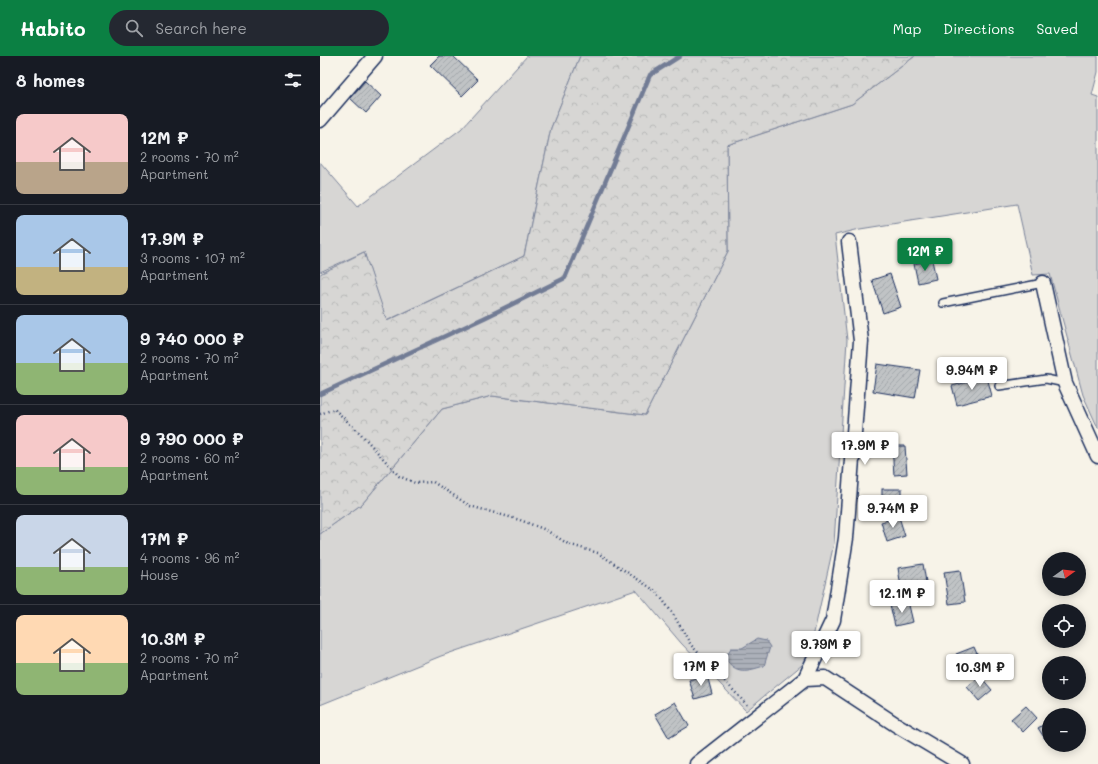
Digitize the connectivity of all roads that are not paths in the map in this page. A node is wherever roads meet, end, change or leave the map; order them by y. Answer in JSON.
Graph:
{"nodes":[{"id":1,"x":376,"y":56,"type":"edge"},
{"id":2,"x":320,"y":120,"type":"edge"},
{"id":3,"x":849,"y":242,"type":"dead end"},
{"id":4,"x":1043,"y":283,"type":"joint"},
{"id":5,"x":943,"y":303,"type":"dead end"},
{"id":6,"x":1065,"y":383,"type":"junction"},
{"id":7,"x":999,"y":386,"type":"dead end"},
{"id":8,"x":1098,"y":456,"type":"edge"},
{"id":9,"x":805,"y":679,"type":"junction"},
{"id":10,"x":697,"y":764,"type":"edge"},
{"id":11,"x":962,"y":764,"type":"edge"}],
"edges":[{"from":1,"to":2,"type":"street"},
{"from":3,"to":9,"type":"street"},
{"from":4,"to":5,"type":"lane"},
{"from":4,"to":6,"type":"street"},
{"from":6,"to":7,"type":"lane"},
{"from":6,"to":8,"type":"street"},
{"from":9,"to":10,"type":"street"},
{"from":9,"to":11,"type":"street"}]}
